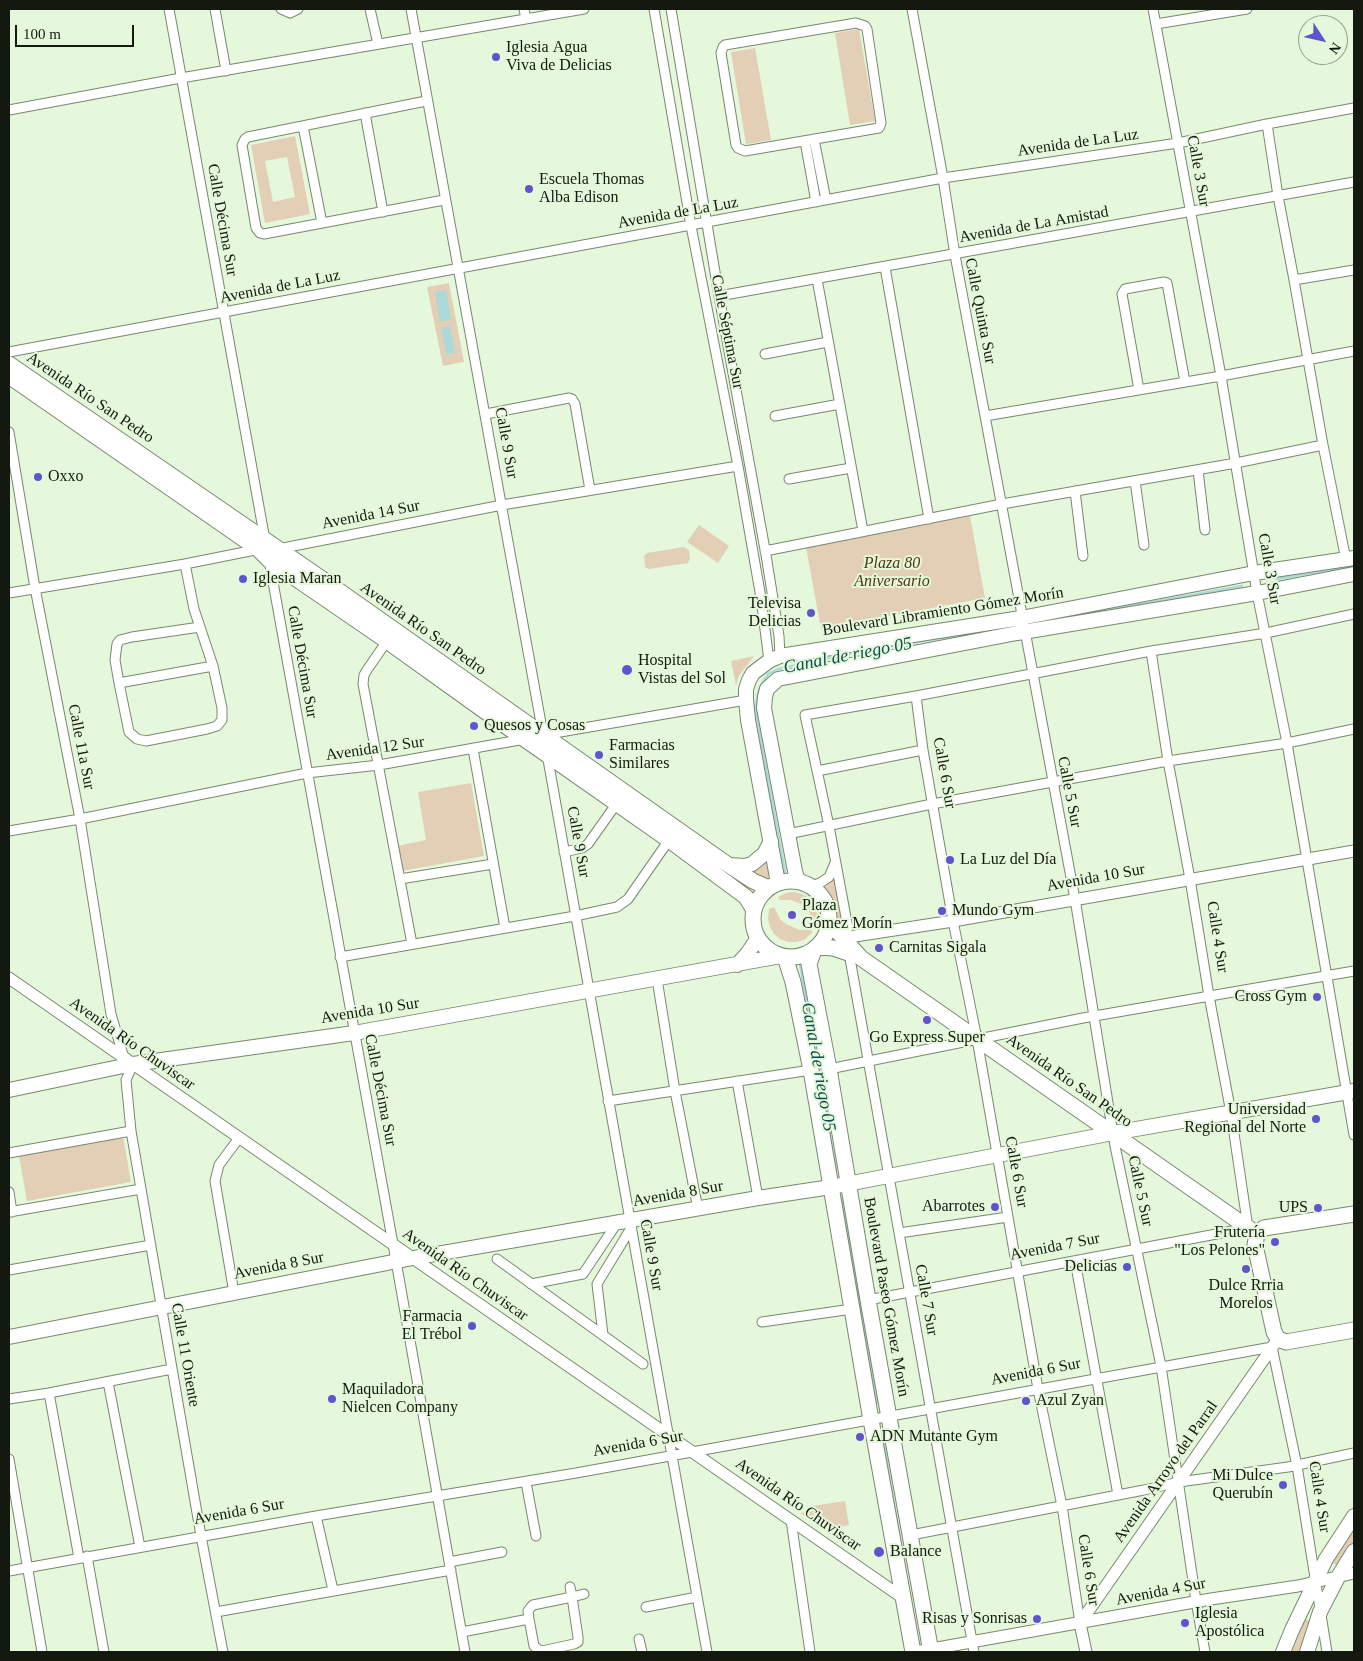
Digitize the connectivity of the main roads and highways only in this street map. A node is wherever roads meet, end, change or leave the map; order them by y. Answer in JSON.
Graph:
{"nodes":[{"id":1,"x":9,"y":364,"type":"edge"},
{"id":2,"x":9,"y":376,"type":"edge"},
{"id":3,"x":267,"y":550,"type":"junction"},
{"id":4,"x":1350,"y":559,"type":"edge"},
{"id":5,"x":1354,"y":574,"type":"edge"},
{"id":6,"x":1023,"y":624,"type":"junction"},
{"id":7,"x":771,"y":841,"type":"junction"},
{"id":8,"x":729,"y":865,"type":"junction"},
{"id":9,"x":804,"y":884,"type":"junction"},
{"id":10,"x":773,"y":885,"type":"junction"},
{"id":11,"x":754,"y":910,"type":"junction"},
{"id":12,"x":829,"y":922,"type":"junction"},
{"id":13,"x":758,"y":938,"type":"junction"},
{"id":14,"x":815,"y":948,"type":"junction"},
{"id":15,"x":851,"y":950,"type":"junction"},
{"id":16,"x":783,"y":956,"type":"junction"},
{"id":17,"x":737,"y":965,"type":"junction"},
{"id":18,"x":9,"y":1090,"type":"edge"},
{"id":19,"x":1351,"y":1092,"type":"edge"},
{"id":20,"x":1113,"y":1134,"type":"junction"},
{"id":21,"x":848,"y":1184,"type":"junction"},
{"id":22,"x":831,"y":1187,"type":"junction"},
{"id":23,"x":1354,"y":1214,"type":"edge"},
{"id":24,"x":1253,"y":1231,"type":"junction"},
{"id":25,"x":1354,"y":1330,"type":"edge"},
{"id":26,"x":9,"y":1337,"type":"edge"},
{"id":27,"x":1275,"y":1343,"type":"joint"},
{"id":28,"x":1354,"y":1516,"type":"edge"},
{"id":29,"x":1354,"y":1551,"type":"edge"},
{"id":30,"x":903,"y":1598,"type":"junction"},
{"id":31,"x":926,"y":1622,"type":"junction"},
{"id":32,"x":931,"y":1651,"type":"edge"},
{"id":33,"x":914,"y":1652,"type":"edge"},
{"id":34,"x":1283,"y":1652,"type":"edge"},
{"id":35,"x":1307,"y":1652,"type":"edge"}],
"edges":[{"from":1,"to":3,"type":"main road","name":"Avenida Río San Pedro"},
{"from":2,"to":3,"type":"main road","name":"Avenida Río San Pedro"},
{"from":3,"to":8,"type":"main road","name":"Avenida Río San Pedro"},
{"from":3,"to":11,"type":"main road","name":"Avenida Río San Pedro"},
{"from":4,"to":6,"type":"main road","name":"Boulevard Libramiento Gómez Morín"},
{"from":5,"to":6,"type":"main road","name":"Boulevard Libramiento Gómez Morín"},
{"from":6,"to":7,"type":"main road","name":"Boulevard Libramiento Gómez Morín"},
{"from":6,"to":9,"type":"main road","name":"Boulevard Libramiento Gómez Morín"},
{"from":7,"to":8,"type":"main road"},
{"from":7,"to":10,"type":"main road"},
{"from":8,"to":10,"type":"main road","name":"Avenida Río San Pedro"},
{"from":9,"to":10,"type":"main road"},
{"from":9,"to":12,"type":"main road","name":"Avenida Río San Pedro"},
{"from":10,"to":11,"type":"main road"},
{"from":11,"to":13,"type":"main road"},
{"from":12,"to":14,"type":"main road"},
{"from":12,"to":15,"type":"main road","name":"Avenida Río San Pedro"},
{"from":13,"to":16,"type":"main road"},
{"from":13,"to":17,"type":"main road"},
{"from":14,"to":15,"type":"main road","name":"Avenida Río San Pedro"},
{"from":14,"to":16,"type":"main road","name":"Avenida Río San Pedro"},
{"from":14,"to":21,"type":"main road","name":"Boulevard Paseo Gómez Morín"},
{"from":15,"to":20,"type":"main road","name":"Avenida Río San Pedro"},
{"from":16,"to":17,"type":"main road","name":"Avenida 10 Sur"},
{"from":16,"to":22,"type":"main road"},
{"from":17,"to":18,"type":"main road","name":"Avenida 10 Sur"},
{"from":19,"to":20,"type":"main road","name":"Avenida 8 Sur"},
{"from":20,"to":21,"type":"main road","name":"Avenida 8 Sur"},
{"from":20,"to":24,"type":"main road","name":"Avenida Río San Pedro"},
{"from":21,"to":22,"type":"main road","name":"Avenida 8 Sur"},
{"from":21,"to":31,"type":"main road","name":"Boulevard Paseo Gómez Morín"},
{"from":22,"to":26,"type":"main road","name":"Avenida 8 Sur"},
{"from":22,"to":30,"type":"main road"},
{"from":23,"to":24,"type":"main road","name":"Avenida 7 Sur"},
{"from":24,"to":27,"type":"main road","name":"Calle 4 Sur"},
{"from":25,"to":27,"type":"main road","name":"Avenida 6 Sur"},
{"from":28,"to":34,"type":"main road"},
{"from":29,"to":35,"type":"main road"},
{"from":30,"to":31,"type":"main road"},
{"from":30,"to":33,"type":"main road"},
{"from":31,"to":32,"type":"main road","name":"Boulevard Paseo Gómez Morín"}]}
